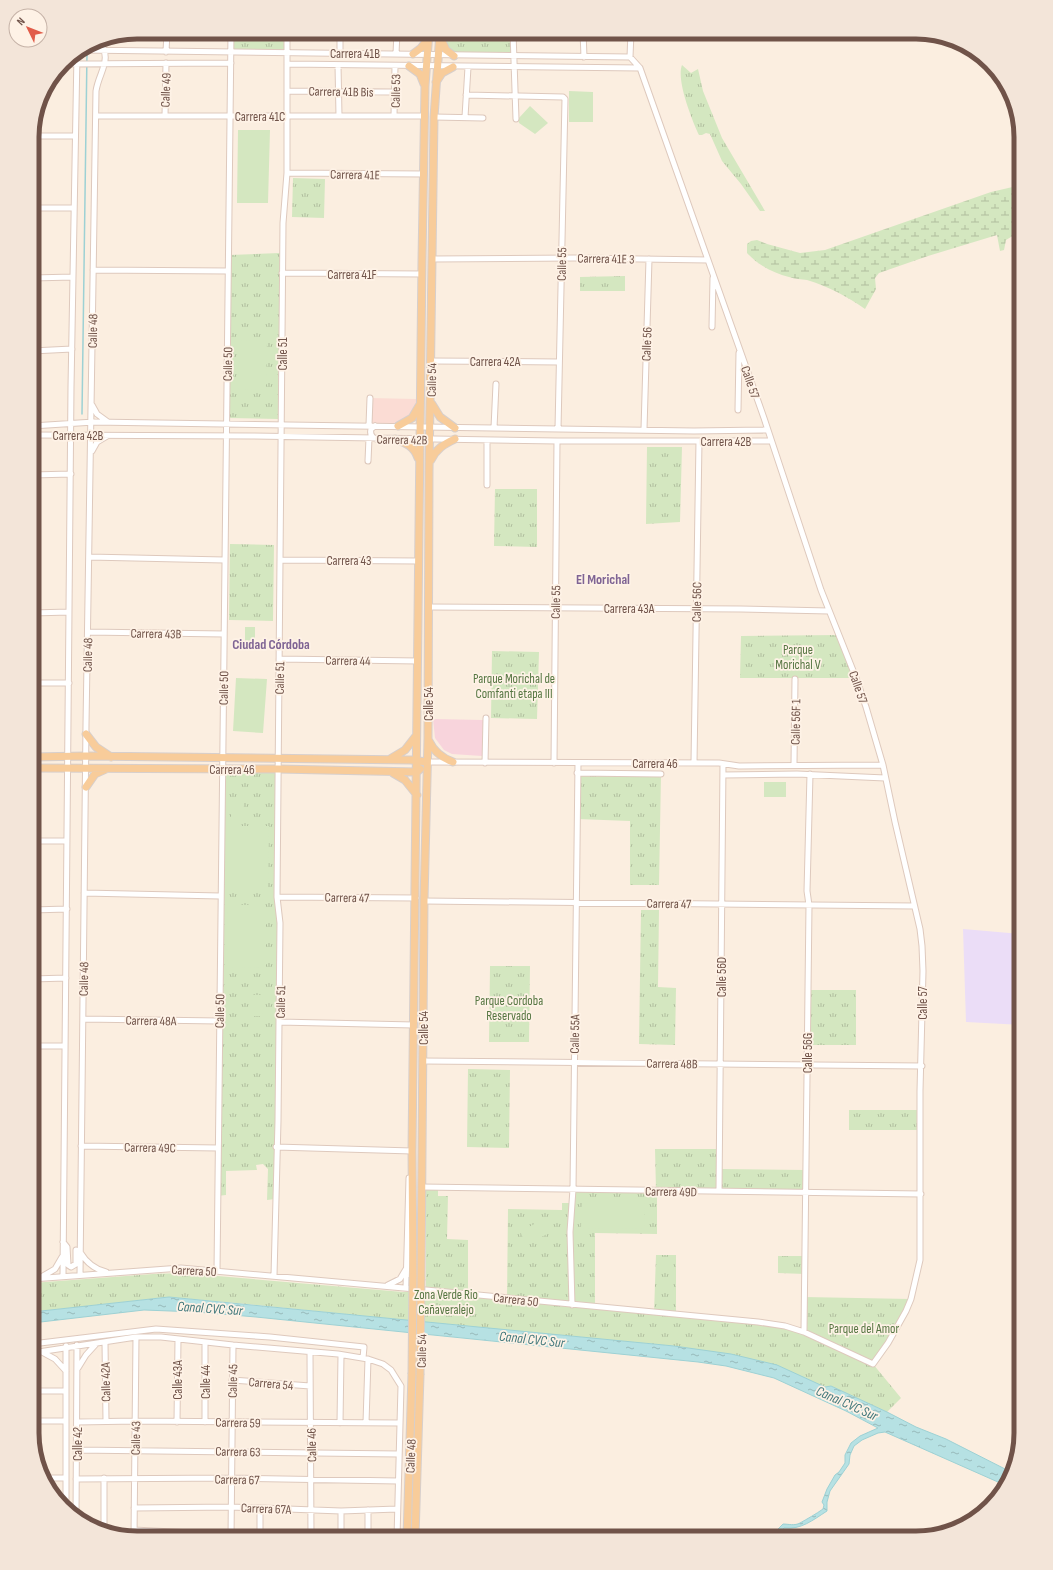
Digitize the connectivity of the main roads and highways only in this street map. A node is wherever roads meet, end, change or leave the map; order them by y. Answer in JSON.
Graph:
{"nodes":[{"id":1,"x":427,"y":39,"type":"edge"},
{"id":2,"x":429,"y":39,"type":"edge"},
{"id":3,"x":439,"y":39,"type":"edge"},
{"id":4,"x":441,"y":39,"type":"edge"},
{"id":5,"x":413,"y":54,"type":"road end"},
{"id":6,"x":454,"y":56,"type":"road end"},
{"id":7,"x":409,"y":66,"type":"road end"},
{"id":8,"x":453,"y":67,"type":"road end"},
{"id":9,"x":425,"y":86,"type":"junction"},
{"id":10,"x":435,"y":86,"type":"junction"},
{"id":11,"x":421,"y":398,"type":"junction"},
{"id":12,"x":431,"y":400,"type":"junction"},
{"id":13,"x":398,"y":426,"type":"road end"},
{"id":14,"x":455,"y":428,"type":"road end"},
{"id":15,"x":395,"y":439,"type":"road end"},
{"id":16,"x":455,"y":439,"type":"road end"},
{"id":17,"x":420,"y":463,"type":"junction"},
{"id":18,"x":430,"y":472,"type":"junction"},
{"id":19,"x":86,"y":734,"type":"road end"},
{"id":20,"x":416,"y":736,"type":"junction"},
{"id":21,"x":428,"y":738,"type":"junction"},
{"id":22,"x":39,"y":757,"type":"edge"},
{"id":23,"x":111,"y":757,"type":"junction"},
{"id":24,"x":339,"y":759,"type":"junction"},
{"id":25,"x":388,"y":760,"type":"junction"},
{"id":26,"x":416,"y":760,"type":"junction"},
{"id":27,"x":427,"y":762,"type":"junction"},
{"id":28,"x":453,"y":762,"type":"road end"},
{"id":29,"x":39,"y":768,"type":"edge"},
{"id":30,"x":109,"y":768,"type":"junction"},
{"id":31,"x":339,"y":771,"type":"junction"},
{"id":32,"x":387,"y":772,"type":"junction"},
{"id":33,"x":416,"y":772,"type":"junction"},
{"id":34,"x":86,"y":787,"type":"road end"},
{"id":35,"x":417,"y":795,"type":"junction"},
{"id":36,"x":412,"y":1374,"type":"joint"},
{"id":37,"x":420,"y":1375,"type":"joint"},
{"id":38,"x":407,"y":1531,"type":"edge"},
{"id":39,"x":415,"y":1531,"type":"edge"}],
"edges":[{"from":1,"to":5,"type":"main road"},
{"from":2,"to":9,"type":"main road","name":"Calle 54"},
{"from":3,"to":10,"type":"main road","name":"Calle 54"},
{"from":4,"to":6,"type":"main road"},
{"from":7,"to":9,"type":"main road"},
{"from":8,"to":10,"type":"main road"},
{"from":9,"to":11,"type":"main road","name":"Calle 54"},
{"from":10,"to":12,"type":"main road","name":"Calle 54"},
{"from":11,"to":13,"type":"main road"},
{"from":11,"to":17,"type":"main road","name":"Calle 54"},
{"from":12,"to":14,"type":"main road"},
{"from":12,"to":18,"type":"main road","name":"Calle 54"},
{"from":15,"to":17,"type":"main road"},
{"from":16,"to":18,"type":"main road"},
{"from":17,"to":20,"type":"main road","name":"Calle 54"},
{"from":18,"to":21,"type":"main road","name":"Calle 54"},
{"from":19,"to":23,"type":"main road"},
{"from":20,"to":25,"type":"main road"},
{"from":20,"to":26,"type":"main road","name":"Calle 54"},
{"from":21,"to":27,"type":"main road","name":"Calle 54"},
{"from":21,"to":28,"type":"main road"},
{"from":22,"to":23,"type":"main road","name":"Carrera 46"},
{"from":23,"to":24,"type":"main road","name":"Carrera 46"},
{"from":24,"to":25,"type":"main road","name":"Carrera 46"},
{"from":24,"to":31,"type":"main road"},
{"from":25,"to":26,"type":"main road","name":"Carrera 46"},
{"from":26,"to":27,"type":"main road","name":"Carrera 46"},
{"from":26,"to":33,"type":"main road","name":"Calle 54"},
{"from":27,"to":33,"type":"main road"},
{"from":27,"to":37,"type":"main road","name":"Calle 54","bridge":true},
{"from":29,"to":30,"type":"main road","name":"Carrera 46"},
{"from":30,"to":31,"type":"main road","name":"Carrera 46"},
{"from":30,"to":34,"type":"main road"},
{"from":31,"to":32,"type":"main road","name":"Carrera 46"},
{"from":32,"to":33,"type":"main road","name":"Carrera 46"},
{"from":32,"to":35,"type":"main road"},
{"from":33,"to":35,"type":"main road","name":"Calle 54"},
{"from":35,"to":36,"type":"main road","name":"Calle 54","bridge":true},
{"from":36,"to":38,"type":"main road","name":"Calle 48"},
{"from":37,"to":39,"type":"main road","name":"Calle 48"}]}
